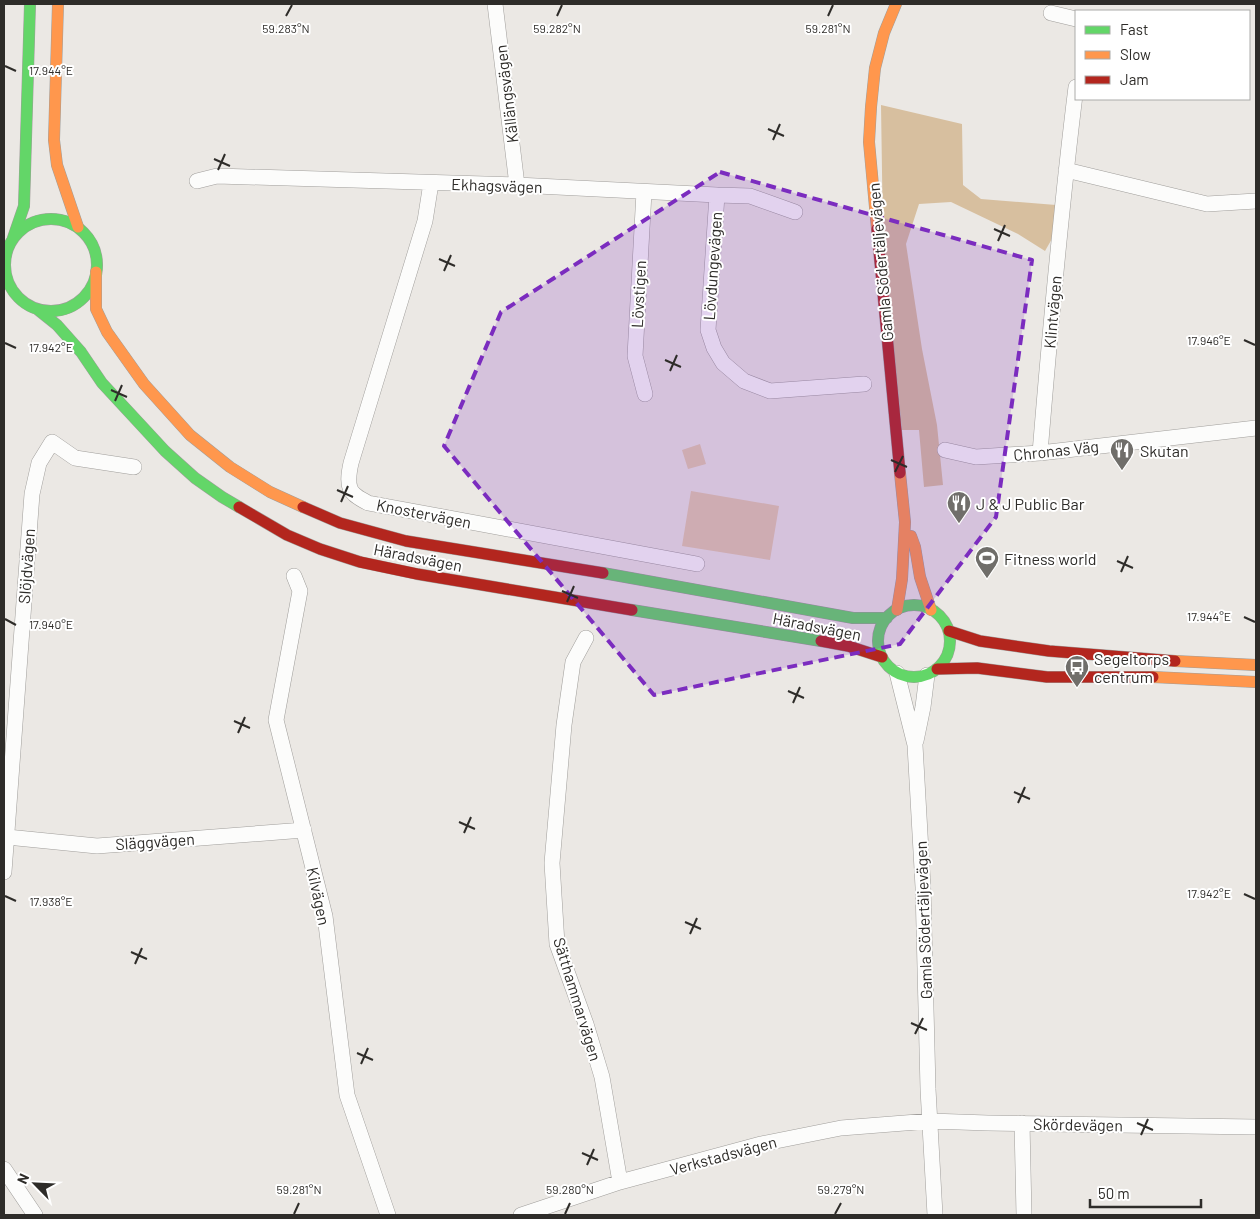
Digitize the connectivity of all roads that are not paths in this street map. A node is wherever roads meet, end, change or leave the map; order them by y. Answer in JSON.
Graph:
{"nodes":[{"id":1,"x":30,"y":4,"type":"edge"},
{"id":2,"x":58,"y":4,"type":"edge"},
{"id":3,"x":495,"y":4,"type":"edge"},
{"id":4,"x":896,"y":4,"type":"edge"},
{"id":5,"x":1051,"y":12,"type":"dead end"},
{"id":6,"x":1075,"y":19,"type":"edge"},
{"id":7,"x":1075,"y":95,"type":"edge"},
{"id":8,"x":1066,"y":170,"type":"junction"},
{"id":9,"x":197,"y":181,"type":"dead end"},
{"id":10,"x":431,"y":183,"type":"junction"},
{"id":11,"x":517,"y":185,"type":"junction"},
{"id":12,"x":644,"y":192,"type":"junction"},
{"id":13,"x":717,"y":195,"type":"junction"},
{"id":14,"x":1256,"y":201,"type":"edge"},
{"id":15,"x":795,"y":212,"type":"dead end"},
{"id":16,"x":78,"y":228,"type":"junction"},
{"id":17,"x":12,"y":239,"type":"junction"},
{"id":18,"x":5,"y":256,"type":"edge"},
{"id":19,"x":96,"y":272,"type":"junction"},
{"id":20,"x":11,"y":303,"type":"dead end"},
{"id":21,"x":31,"y":306,"type":"junction"},
{"id":22,"x":864,"y":384,"type":"dead end"},
{"id":23,"x":645,"y":394,"type":"dead end"},
{"id":24,"x":1256,"y":428,"type":"edge"},
{"id":25,"x":945,"y":450,"type":"dead end"},
{"id":26,"x":1040,"y":453,"type":"junction"},
{"id":27,"x":134,"y":467,"type":"dead end"},
{"id":28,"x":905,"y":522,"type":"junction"},
{"id":29,"x":697,"y":564,"type":"dead end"},
{"id":30,"x":294,"y":576,"type":"dead end"},
{"id":31,"x":897,"y":610,"type":"junction"},
{"id":32,"x":932,"y":610,"type":"junction"},
{"id":33,"x":886,"y":618,"type":"junction"},
{"id":34,"x":949,"y":631,"type":"junction"},
{"id":35,"x":586,"y":638,"type":"dead end"},
{"id":36,"x":882,"y":657,"type":"junction"},
{"id":37,"x":1256,"y":665,"type":"edge"},
{"id":38,"x":932,"y":672,"type":"junction"},
{"id":39,"x":897,"y":673,"type":"junction"},
{"id":40,"x":1256,"y":682,"type":"edge"},
{"id":41,"x":915,"y":745,"type":"junction"},
{"id":42,"x":304,"y":830,"type":"junction"},
{"id":43,"x":7,"y":836,"type":"junction"},
{"id":44,"x":4,"y":872,"type":"edge"},
{"id":45,"x":930,"y":1120,"type":"junction"},
{"id":46,"x":1022,"y":1123,"type":"junction"},
{"id":47,"x":1256,"y":1127,"type":"edge"},
{"id":48,"x":4,"y":1169,"type":"edge"},
{"id":49,"x":620,"y":1182,"type":"junction"},
{"id":50,"x":35,"y":1215,"type":"edge"},
{"id":51,"x":388,"y":1215,"type":"edge"},
{"id":52,"x":521,"y":1215,"type":"edge"},
{"id":53,"x":935,"y":1215,"type":"edge"},
{"id":54,"x":1024,"y":1215,"type":"edge"}],
"edges":[{"from":1,"to":17,"type":"main road"},
{"from":2,"to":16,"type":"main road"},
{"from":3,"to":11,"type":"street","name":"Källängsvägen"},
{"from":4,"to":28,"type":"main road","name":"Gamla Södertäljevägen"},
{"from":5,"to":6,"type":"street"},
{"from":7,"to":8,"type":"street","name":"Klintvägen"},
{"from":8,"to":14,"type":"street"},
{"from":8,"to":26,"type":"street","name":"Klintvägen"},
{"from":9,"to":10,"type":"street","name":"Ekhagsvägen"},
{"from":10,"to":11,"type":"street","name":"Ekhagsvägen"},
{"from":10,"to":29,"type":"street","name":"Knostervägen"},
{"from":11,"to":12,"type":"street","name":"Ekhagsvägen"},
{"from":12,"to":13,"type":"street","name":"Ekhagsvägen"},
{"from":12,"to":23,"type":"street","name":"Lövstigen"},
{"from":13,"to":15,"type":"street","name":"Ekhagsvägen"},
{"from":13,"to":22,"type":"street","name":"Lövdungevägen"},
{"from":16,"to":17,"type":"main road"},
{"from":16,"to":19,"type":"main road"},
{"from":17,"to":18,"type":"main road"},
{"from":18,"to":21,"type":"main road"},
{"from":19,"to":21,"type":"main road"},
{"from":19,"to":33,"type":"main road","name":"Häradsvägen"},
{"from":20,"to":21,"type":"main road"},
{"from":21,"to":36,"type":"main road","name":"Häradsvägen"},
{"from":24,"to":26,"type":"street","name":"Chronas Väg"},
{"from":25,"to":26,"type":"street","name":"Chronas Väg"},
{"from":27,"to":43,"type":"street","name":"Slöjdvägen"},
{"from":28,"to":31,"type":"main road","name":"Gamla Södertäljevägen"},
{"from":28,"to":32,"type":"main road","name":"Gamla Södertäljevägen"},
{"from":30,"to":42,"type":"street","name":"Kilvägen"},
{"from":31,"to":32,"type":"main road"},
{"from":31,"to":33,"type":"main road"},
{"from":32,"to":34,"type":"main road"},
{"from":33,"to":36,"type":"main road"},
{"from":34,"to":37,"type":"main road"},
{"from":34,"to":38,"type":"main road"},
{"from":35,"to":49,"type":"street","name":"Sätthammarvägen"},
{"from":36,"to":39,"type":"main road"},
{"from":38,"to":39,"type":"main road"},
{"from":38,"to":40,"type":"main road"},
{"from":38,"to":41,"type":"street","name":"Gamla Södertäljevägen"},
{"from":39,"to":41,"type":"street","name":"Gamla Södertäljevägen"},
{"from":41,"to":45,"type":"street","name":"Gamla Södertäljevägen"},
{"from":42,"to":43,"type":"street","name":"Släggvägen"},
{"from":42,"to":51,"type":"street","name":"Kilvägen"},
{"from":43,"to":44,"type":"street","name":"Slöjdvägen"},
{"from":45,"to":46,"type":"street","name":"Skördevägen"},
{"from":45,"to":49,"type":"street","name":"Verkstadsvägen"},
{"from":45,"to":53,"type":"street","name":"Gamla Södertäljevägen"},
{"from":46,"to":47,"type":"street","name":"Skördevägen"},
{"from":46,"to":54,"type":"street"},
{"from":48,"to":50,"type":"street"},
{"from":49,"to":52,"type":"street","name":"Verkstadsvägen"}]}
